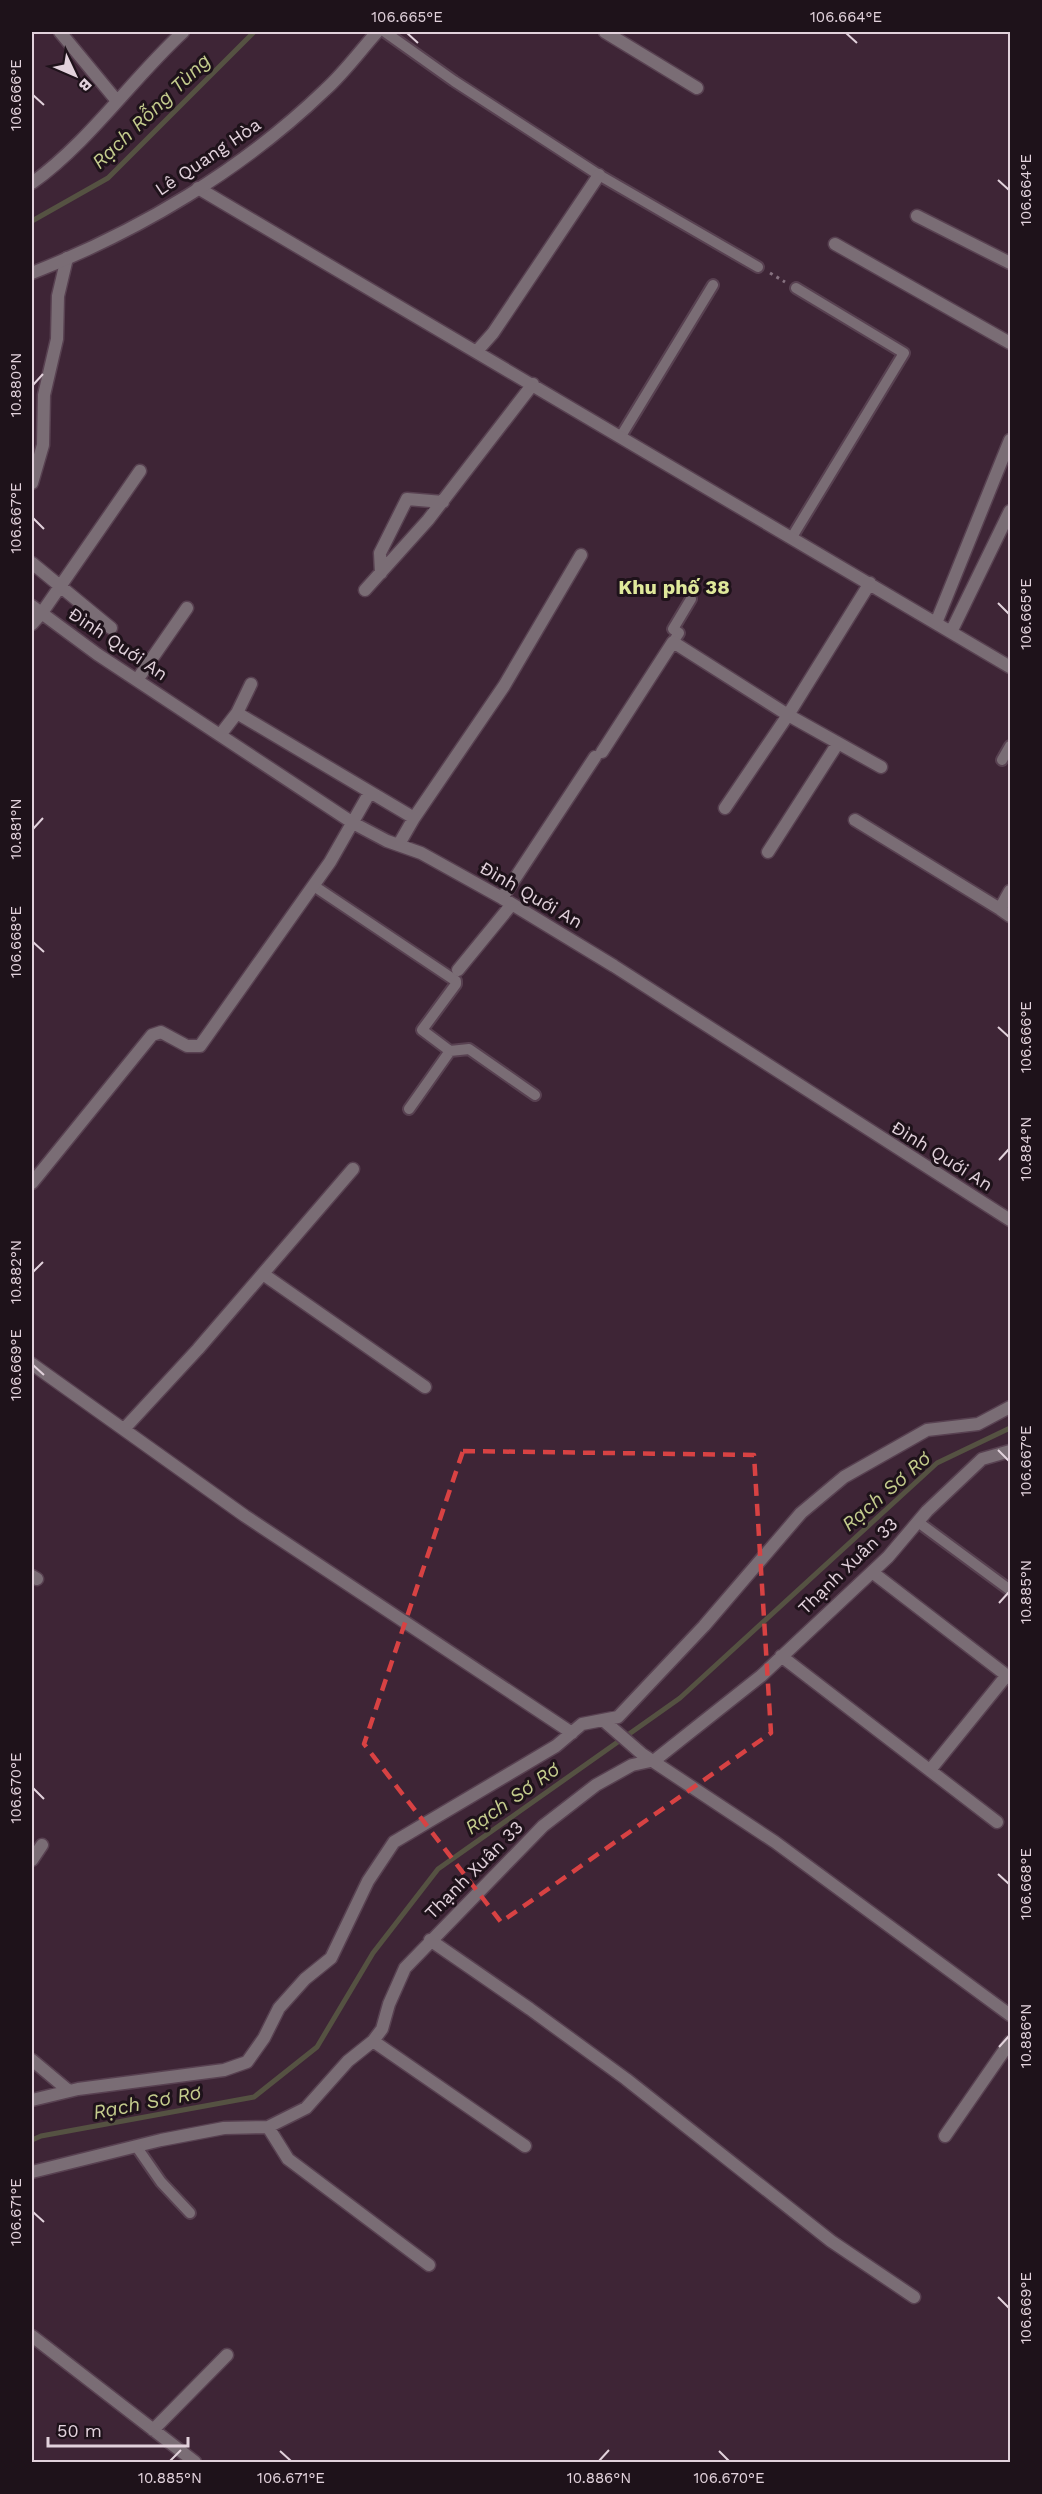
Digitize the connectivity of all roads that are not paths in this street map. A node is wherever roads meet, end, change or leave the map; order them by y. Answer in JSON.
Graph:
{"nodes":[{"id":1,"x":60,"y":32,"type":"edge"},
{"id":2,"x":183,"y":32,"type":"edge"},
{"id":3,"x":376,"y":32,"type":"edge"},
{"id":4,"x":385,"y":32,"type":"edge"},
{"id":5,"x":605,"y":32,"type":"edge"},
{"id":6,"x":697,"y":88,"type":"dead end"},
{"id":7,"x":117,"y":101,"type":"junction"},
{"id":8,"x":599,"y":175,"type":"junction"},
{"id":9,"x":32,"y":183,"type":"edge"},
{"id":10,"x":198,"y":188,"type":"junction"},
{"id":11,"x":917,"y":216,"type":"dead end"},
{"id":12,"x":835,"y":244,"type":"dead end"},
{"id":13,"x":68,"y":258,"type":"junction"},
{"id":14,"x":1011,"y":263,"type":"edge"},
{"id":15,"x":758,"y":267,"type":"road end"},
{"id":16,"x":32,"y":273,"type":"edge"},
{"id":17,"x":713,"y":285,"type":"dead end"},
{"id":18,"x":796,"y":288,"type":"road end"},
{"id":19,"x":1011,"y":343,"type":"edge"},
{"id":20,"x":477,"y":351,"type":"junction"},
{"id":21,"x":533,"y":384,"type":"junction"},
{"id":22,"x":621,"y":436,"type":"junction"},
{"id":23,"x":1011,"y":440,"type":"edge"},
{"id":24,"x":140,"y":471,"type":"dead end"},
{"id":25,"x":32,"y":483,"type":"edge"},
{"id":26,"x":443,"y":502,"type":"junction"},
{"id":27,"x":1011,"y":511,"type":"edge"},
{"id":28,"x":792,"y":537,"type":"junction"},
{"id":29,"x":581,"y":555,"type":"dead end"},
{"id":30,"x":32,"y":563,"type":"edge"},
{"id":31,"x":381,"y":573,"type":"junction"},
{"id":32,"x":870,"y":584,"type":"junction"},
{"id":33,"x":60,"y":586,"type":"junction"},
{"id":34,"x":365,"y":590,"type":"dead end"},
{"id":35,"x":691,"y":599,"type":"dead end"},
{"id":36,"x":187,"y":608,"type":"dead end"},
{"id":37,"x":37,"y":610,"type":"edge"},
{"id":38,"x":936,"y":623,"type":"junction"},
{"id":39,"x":32,"y":624,"type":"edge"},
{"id":40,"x":111,"y":628,"type":"dead end"},
{"id":41,"x":951,"y":632,"type":"junction"},
{"id":42,"x":673,"y":642,"type":"junction"},
{"id":43,"x":1011,"y":667,"type":"edge"},
{"id":44,"x":137,"y":680,"type":"junction"},
{"id":45,"x":251,"y":684,"type":"dead end"},
{"id":46,"x":237,"y":713,"type":"junction"},
{"id":47,"x":788,"y":715,"type":"junction"},
{"id":48,"x":220,"y":735,"type":"junction"},
{"id":49,"x":838,"y":743,"type":"junction"},
{"id":50,"x":1011,"y":746,"type":"edge"},
{"id":51,"x":1002,"y":760,"type":"dead end"},
{"id":52,"x":881,"y":767,"type":"dead end"},
{"id":53,"x":370,"y":792,"type":"junction"},
{"id":54,"x":725,"y":808,"type":"dead end"},
{"id":55,"x":414,"y":818,"type":"junction"},
{"id":56,"x":855,"y":820,"type":"dead end"},
{"id":57,"x":352,"y":823,"type":"junction"},
{"id":58,"x":399,"y":844,"type":"junction"},
{"id":59,"x":768,"y":852,"type":"dead end"},
{"id":60,"x":314,"y":886,"type":"junction"},
{"id":61,"x":1011,"y":891,"type":"edge"},
{"id":62,"x":507,"y":901,"type":"junction"},
{"id":63,"x":1005,"y":912,"type":"edge"},
{"id":64,"x":458,"y":970,"type":"dead end"},
{"id":65,"x":450,"y":1051,"type":"junction"},
{"id":66,"x":535,"y":1095,"type":"dead end"},
{"id":67,"x":410,"y":1109,"type":"dead end"},
{"id":68,"x":353,"y":1169,"type":"dead end"},
{"id":69,"x":32,"y":1183,"type":"edge"},
{"id":70,"x":1011,"y":1220,"type":"edge"},
{"id":71,"x":263,"y":1274,"type":"junction"},
{"id":72,"x":32,"y":1364,"type":"edge"},
{"id":73,"x":426,"y":1387,"type":"dead end"},
{"id":74,"x":1011,"y":1407,"type":"edge"},
{"id":75,"x":124,"y":1429,"type":"junction"},
{"id":76,"x":1011,"y":1451,"type":"edge"},
{"id":77,"x":918,"y":1522,"type":"junction"},
{"id":78,"x":872,"y":1572,"type":"junction"},
{"id":79,"x":1011,"y":1590,"type":"edge"},
{"id":80,"x":781,"y":1656,"type":"junction"},
{"id":81,"x":1009,"y":1677,"type":"edge"},
{"id":82,"x":606,"y":1724,"type":"junction"},
{"id":83,"x":572,"y":1733,"type":"junction"},
{"id":84,"x":655,"y":1760,"type":"junction"},
{"id":85,"x":930,"y":1770,"type":"junction"},
{"id":86,"x":997,"y":1822,"type":"dead end"},
{"id":87,"x":42,"y":1845,"type":"dead end"},
{"id":88,"x":32,"y":1860,"type":"edge"},
{"id":89,"x":430,"y":1940,"type":"junction"},
{"id":90,"x":1011,"y":2015,"type":"edge"},
{"id":91,"x":373,"y":2041,"type":"junction"},
{"id":92,"x":1011,"y":2042,"type":"edge"},
{"id":93,"x":32,"y":2060,"type":"edge"},
{"id":94,"x":69,"y":2091,"type":"junction"},
{"id":95,"x":32,"y":2100,"type":"edge"},
{"id":96,"x":268,"y":2127,"type":"junction"},
{"id":97,"x":945,"y":2136,"type":"dead end"},
{"id":98,"x":136,"y":2146,"type":"junction"},
{"id":99,"x":525,"y":2146,"type":"dead end"},
{"id":100,"x":32,"y":2172,"type":"edge"},
{"id":101,"x":190,"y":2213,"type":"dead end"},
{"id":102,"x":429,"y":2265,"type":"dead end"},
{"id":103,"x":914,"y":2297,"type":"dead end"},
{"id":104,"x":32,"y":2336,"type":"edge"},
{"id":105,"x":227,"y":2355,"type":"dead end"},
{"id":106,"x":153,"y":2430,"type":"junction"},
{"id":107,"x":195,"y":2463,"type":"edge"}],
"edges":[{"from":1,"to":7,"type":"street"},
{"from":2,"to":7,"type":"street"},
{"from":3,"to":10,"type":"street","name":"Lê Quang Hòa"},
{"from":4,"to":8,"type":"lane"},
{"from":5,"to":6,"type":"street"},
{"from":7,"to":9,"type":"street"},
{"from":8,"to":15,"type":"lane"},
{"from":8,"to":20,"type":"street"},
{"from":10,"to":13,"type":"street","name":"Lê Quang Hòa"},
{"from":10,"to":20,"type":"street"},
{"from":11,"to":14,"type":"street"},
{"from":12,"to":19,"type":"street"},
{"from":13,"to":16,"type":"street","name":"Lê Quang Hòa"},
{"from":13,"to":25,"type":"street"},
{"from":17,"to":22,"type":"lane"},
{"from":18,"to":28,"type":"lane"},
{"from":20,"to":21,"type":"street"},
{"from":21,"to":22,"type":"street"},
{"from":21,"to":26,"type":"street"},
{"from":22,"to":28,"type":"street"},
{"from":23,"to":38,"type":"street"},
{"from":24,"to":33,"type":"street"},
{"from":26,"to":31,"type":"street"},
{"from":26,"to":31,"type":"street"},
{"from":27,"to":41,"type":"street"},
{"from":28,"to":32,"type":"street"},
{"from":29,"to":55,"type":"street"},
{"from":30,"to":33,"type":"street"},
{"from":31,"to":34,"type":"street"},
{"from":32,"to":38,"type":"street"},
{"from":32,"to":47,"type":"street"},
{"from":33,"to":37,"type":"street"},
{"from":33,"to":40,"type":"street"},
{"from":35,"to":42,"type":"lane"},
{"from":36,"to":44,"type":"street"},
{"from":37,"to":39,"type":"street"},
{"from":37,"to":44,"type":"street","name":"Đình Quới An"},
{"from":38,"to":41,"type":"street"},
{"from":41,"to":43,"type":"street"},
{"from":42,"to":47,"type":"street"},
{"from":42,"to":62,"type":"street"},
{"from":44,"to":48,"type":"street","name":"Đình Quới An"},
{"from":45,"to":46,"type":"street"},
{"from":46,"to":48,"type":"street"},
{"from":46,"to":53,"type":"street"},
{"from":47,"to":49,"type":"street"},
{"from":47,"to":54,"type":"street"},
{"from":48,"to":57,"type":"street","name":"Đình Quới An"},
{"from":49,"to":52,"type":"street"},
{"from":49,"to":59,"type":"street"},
{"from":50,"to":51,"type":"lane"},
{"from":53,"to":55,"type":"street"},
{"from":53,"to":57,"type":"street"},
{"from":55,"to":58,"type":"street"},
{"from":56,"to":63,"type":"street"},
{"from":57,"to":58,"type":"street","name":"Đình Quới An"},
{"from":57,"to":60,"type":"street"},
{"from":58,"to":62,"type":"street","name":"Đình Quới An"},
{"from":60,"to":65,"type":"lane"},
{"from":60,"to":69,"type":"street"},
{"from":61,"to":63,"type":"street"},
{"from":62,"to":64,"type":"street"},
{"from":62,"to":70,"type":"street","name":"Đình Quới An"},
{"from":65,"to":66,"type":"lane"},
{"from":65,"to":67,"type":"lane"},
{"from":68,"to":71,"type":"street"},
{"from":71,"to":73,"type":"street"},
{"from":71,"to":75,"type":"street"},
{"from":72,"to":75,"type":"street"},
{"from":74,"to":82,"type":"street"},
{"from":75,"to":83,"type":"street"},
{"from":76,"to":77,"type":"street","name":"Thạnh Xuân 33"},
{"from":77,"to":78,"type":"street","name":"Thạnh Xuân 33"},
{"from":77,"to":79,"type":"lane"},
{"from":78,"to":80,"type":"street","name":"Thạnh Xuân 33"},
{"from":78,"to":81,"type":"street"},
{"from":80,"to":84,"type":"street","name":"Thạnh Xuân 33"},
{"from":80,"to":85,"type":"street"},
{"from":81,"to":85,"type":"street"},
{"from":82,"to":83,"type":"street"},
{"from":82,"to":84,"type":"street"},
{"from":83,"to":94,"type":"street"},
{"from":84,"to":89,"type":"street","name":"Thạnh Xuân 33"},
{"from":84,"to":90,"type":"street"},
{"from":85,"to":86,"type":"street"},
{"from":87,"to":88,"type":"street"},
{"from":89,"to":91,"type":"street","name":"Thạnh Xuân 33"},
{"from":89,"to":103,"type":"street"},
{"from":91,"to":96,"type":"street","name":"Thạnh Xuân 33"},
{"from":91,"to":99,"type":"street"},
{"from":92,"to":97,"type":"street"},
{"from":93,"to":94,"type":"street"},
{"from":94,"to":95,"type":"street"},
{"from":96,"to":98,"type":"street","name":"Thạnh Xuân 33"},
{"from":96,"to":102,"type":"street"},
{"from":98,"to":100,"type":"street","name":"Thạnh Xuân 33"},
{"from":98,"to":101,"type":"lane"},
{"from":104,"to":106,"type":"street"},
{"from":105,"to":106,"type":"street"},
{"from":106,"to":107,"type":"street"}]}
